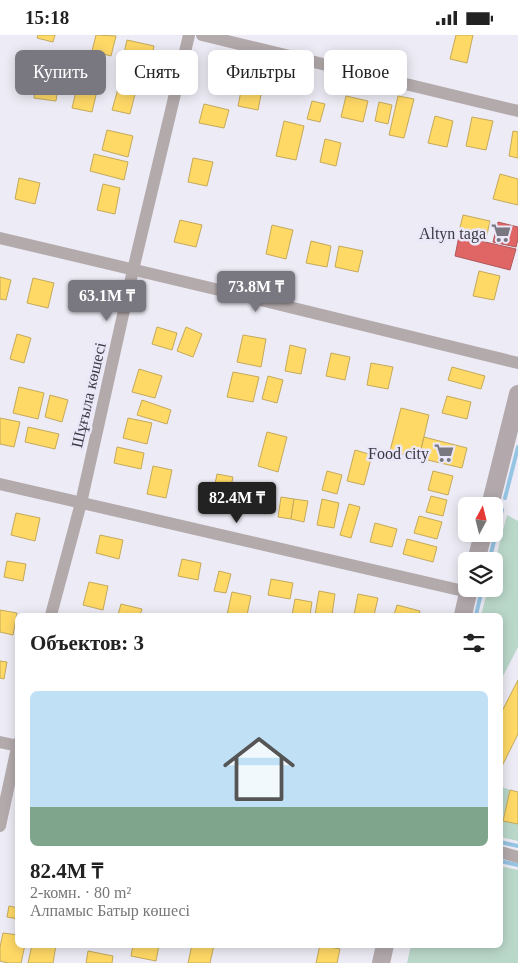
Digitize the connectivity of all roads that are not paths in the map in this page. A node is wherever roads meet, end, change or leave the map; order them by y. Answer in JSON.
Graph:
{"nodes":[{"id":1,"x":189,"y":35,"type":"edge"},
{"id":2,"x":202,"y":35,"type":"edge"},
{"id":3,"x":518,"y":111,"type":"edge"},
{"id":4,"x":0,"y":238,"type":"edge"},
{"id":5,"x":133,"y":271,"type":"junction"},
{"id":6,"x":518,"y":363,"type":"edge"},
{"id":7,"x":518,"y":394,"type":"edge"},
{"id":8,"x":0,"y":484,"type":"edge"},
{"id":9,"x":492,"y":497,"type":"edge"},
{"id":10,"x":81,"y":503,"type":"junction"},
{"id":11,"x":458,"y":588,"type":"edge"},
{"id":12,"x":467,"y":597,"type":"edge"},
{"id":13,"x":52,"y":613,"type":"edge"},
{"id":14,"x":463,"y":613,"type":"edge"},
{"id":15,"x":0,"y":743,"type":"edge"},
{"id":16,"x":15,"y":745,"type":"edge"},
{"id":17,"x":15,"y":755,"type":"edge"},
{"id":18,"x":0,"y":826,"type":"edge"},
{"id":19,"x":503,"y":853,"type":"edge"},
{"id":20,"x":518,"y":857,"type":"edge"},
{"id":21,"x":384,"y":948,"type":"edge"},
{"id":22,"x":381,"y":963,"type":"edge"}],
"edges":[{"from":1,"to":5,"type":"street","name":"Шұғыла көшесі"},
{"from":2,"to":3,"type":"street"},
{"from":4,"to":5,"type":"street"},
{"from":5,"to":6,"type":"street"},
{"from":5,"to":10,"type":"street","name":"Шұғыла көшесі"},
{"from":7,"to":9,"type":"main road"},
{"from":8,"to":10,"type":"street"},
{"from":10,"to":11,"type":"street"},
{"from":10,"to":13,"type":"street","name":"Шұғыла көшесі"},
{"from":12,"to":14,"type":"main road"},
{"from":15,"to":16,"type":"street"},
{"from":17,"to":18,"type":"street"},
{"from":19,"to":20,"type":"street"},
{"from":21,"to":22,"type":"main road"}]}
